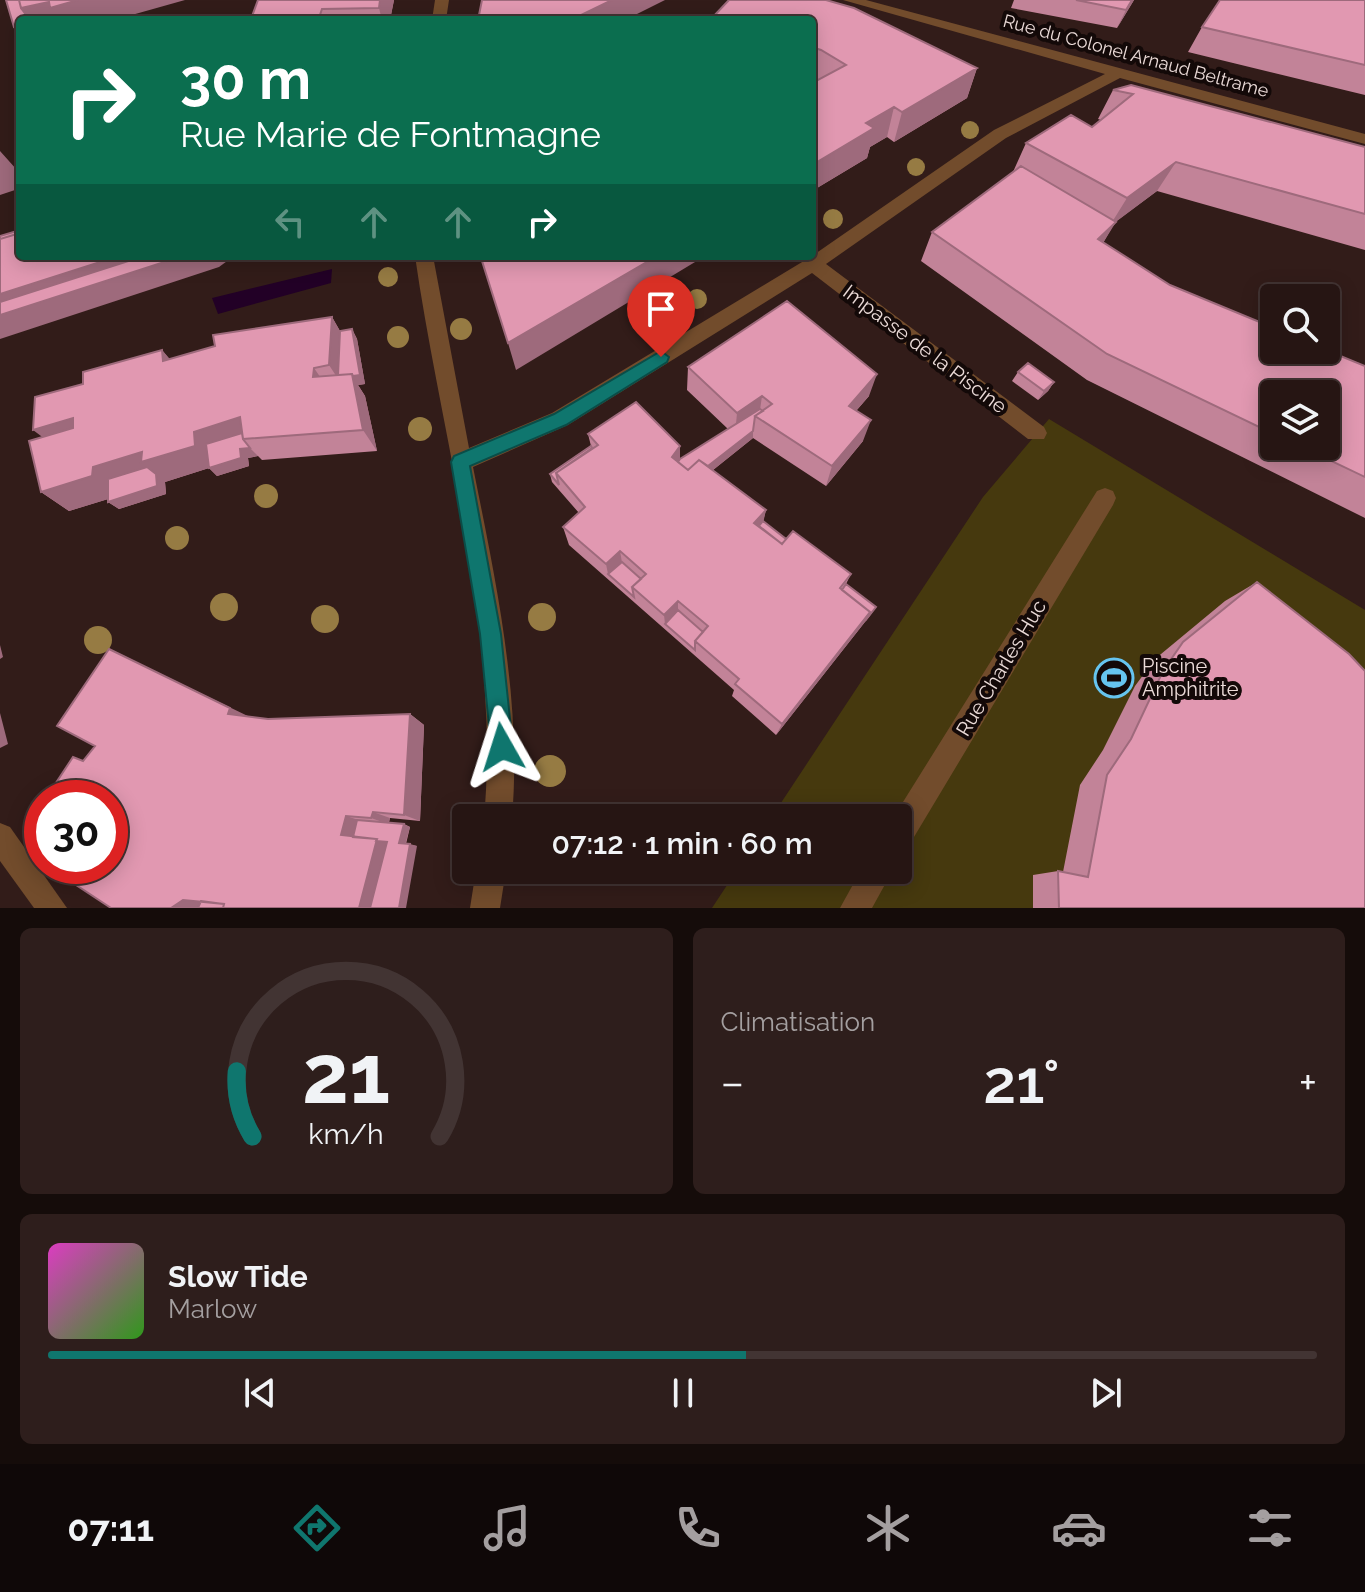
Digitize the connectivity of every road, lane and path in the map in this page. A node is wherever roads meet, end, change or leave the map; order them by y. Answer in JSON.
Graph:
{"nodes":[{"id":1,"x":850,"y":0,"type":"edge"},
{"id":2,"x":1118,"y":73,"type":"junction"},
{"id":3,"x":1365,"y":139,"type":"edge"},
{"id":4,"x":425,"y":260,"type":"edge"},
{"id":5,"x":813,"y":264,"type":"junction"},
{"id":6,"x":1036,"y":433,"type":"dead end"},
{"id":7,"x":460,"y":462,"type":"junction"},
{"id":8,"x":1105,"y":498,"type":"dead end"},
{"id":9,"x":499,"y":804,"type":"edge"},
{"id":10,"x":912,"y":814,"type":"edge"},
{"id":11,"x":0,"y":837,"type":"edge"},
{"id":12,"x":489,"y":884,"type":"edge"},
{"id":13,"x":870,"y":884,"type":"edge"},
{"id":14,"x":52,"y":908,"type":"edge"},
{"id":15,"x":485,"y":908,"type":"edge"},
{"id":16,"x":855,"y":908,"type":"edge"}],
"edges":[{"from":1,"to":2,"type":"street","name":"Rue du Colonel Arnaud Beltrame"},
{"from":2,"to":3,"type":"street","name":"Rue du Colonel Arnaud Beltrame"},
{"from":2,"to":5,"type":"street"},
{"from":4,"to":7,"type":"street"},
{"from":5,"to":6,"type":"street","name":"Impasse de la Piscine"},
{"from":5,"to":7,"type":"street"},
{"from":7,"to":9,"type":"street"},
{"from":8,"to":10,"type":"street","name":"Rue Charles Huc"},
{"from":11,"to":14,"type":"street"},
{"from":12,"to":15,"type":"street"},
{"from":13,"to":16,"type":"street"}]}
